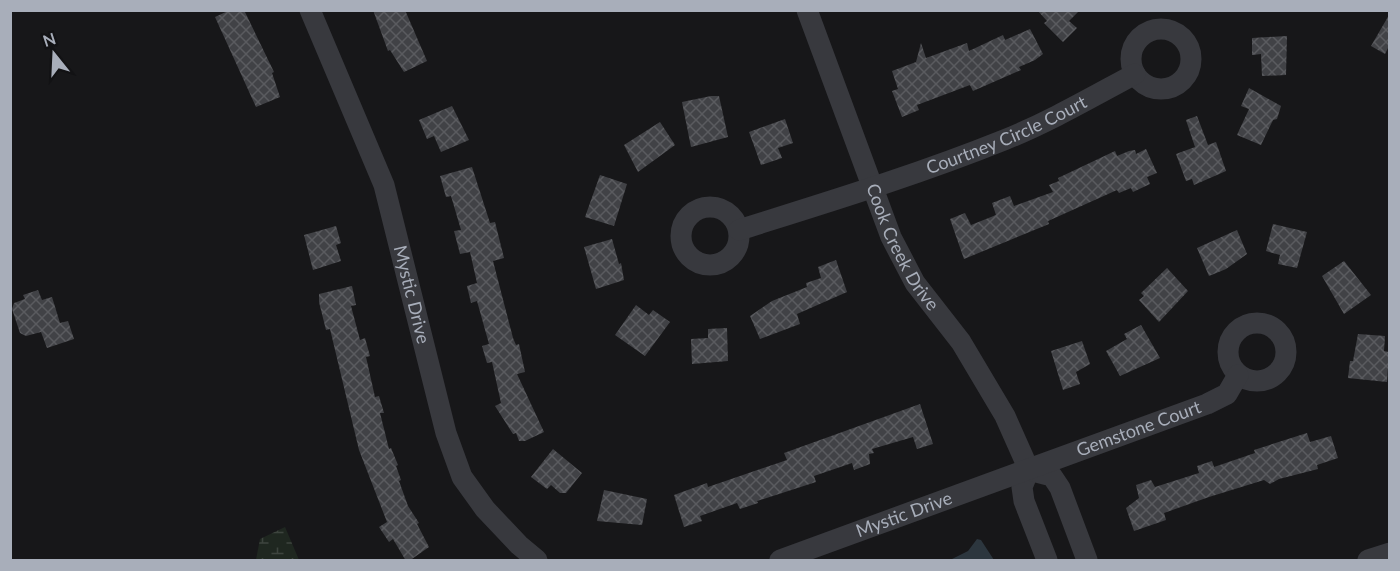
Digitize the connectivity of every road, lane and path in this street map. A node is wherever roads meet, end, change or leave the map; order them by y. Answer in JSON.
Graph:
{"nodes":[{"id":1,"x":310,"y":10,"type":"edge"},
{"id":2,"x":807,"y":10,"type":"edge"},
{"id":3,"x":1135,"y":74,"type":"dead end"},
{"id":4,"x":874,"y":188,"type":"junction"},
{"id":5,"x":739,"y":230,"type":"dead end"},
{"id":6,"x":1238,"y":375,"type":"dead end"},
{"id":7,"x":1029,"y":470,"type":"junction"},
{"id":8,"x":1389,"y":553,"type":"edge"},
{"id":9,"x":537,"y":561,"type":"edge"},
{"id":10,"x":780,"y":561,"type":"edge"},
{"id":11,"x":1047,"y":561,"type":"edge"},
{"id":12,"x":1087,"y":561,"type":"edge"},
{"id":13,"x":1368,"y":561,"type":"edge"}],
"edges":[{"from":1,"to":9,"type":"street","name":"Mystic Drive"},
{"from":2,"to":4,"type":"street","name":"Cook Creek Drive"},
{"from":3,"to":4,"type":"street","name":"Courtney Circle Court"},
{"from":4,"to":5,"type":"street","name":"Courtney Circle Court"},
{"from":4,"to":7,"type":"street","name":"Cook Creek Drive"},
{"from":6,"to":7,"type":"street","name":"Gemstone Court"},
{"from":7,"to":10,"type":"street","name":"Mystic Drive"},
{"from":7,"to":11,"type":"street"},
{"from":7,"to":12,"type":"street"},
{"from":8,"to":13,"type":"street"}]}
